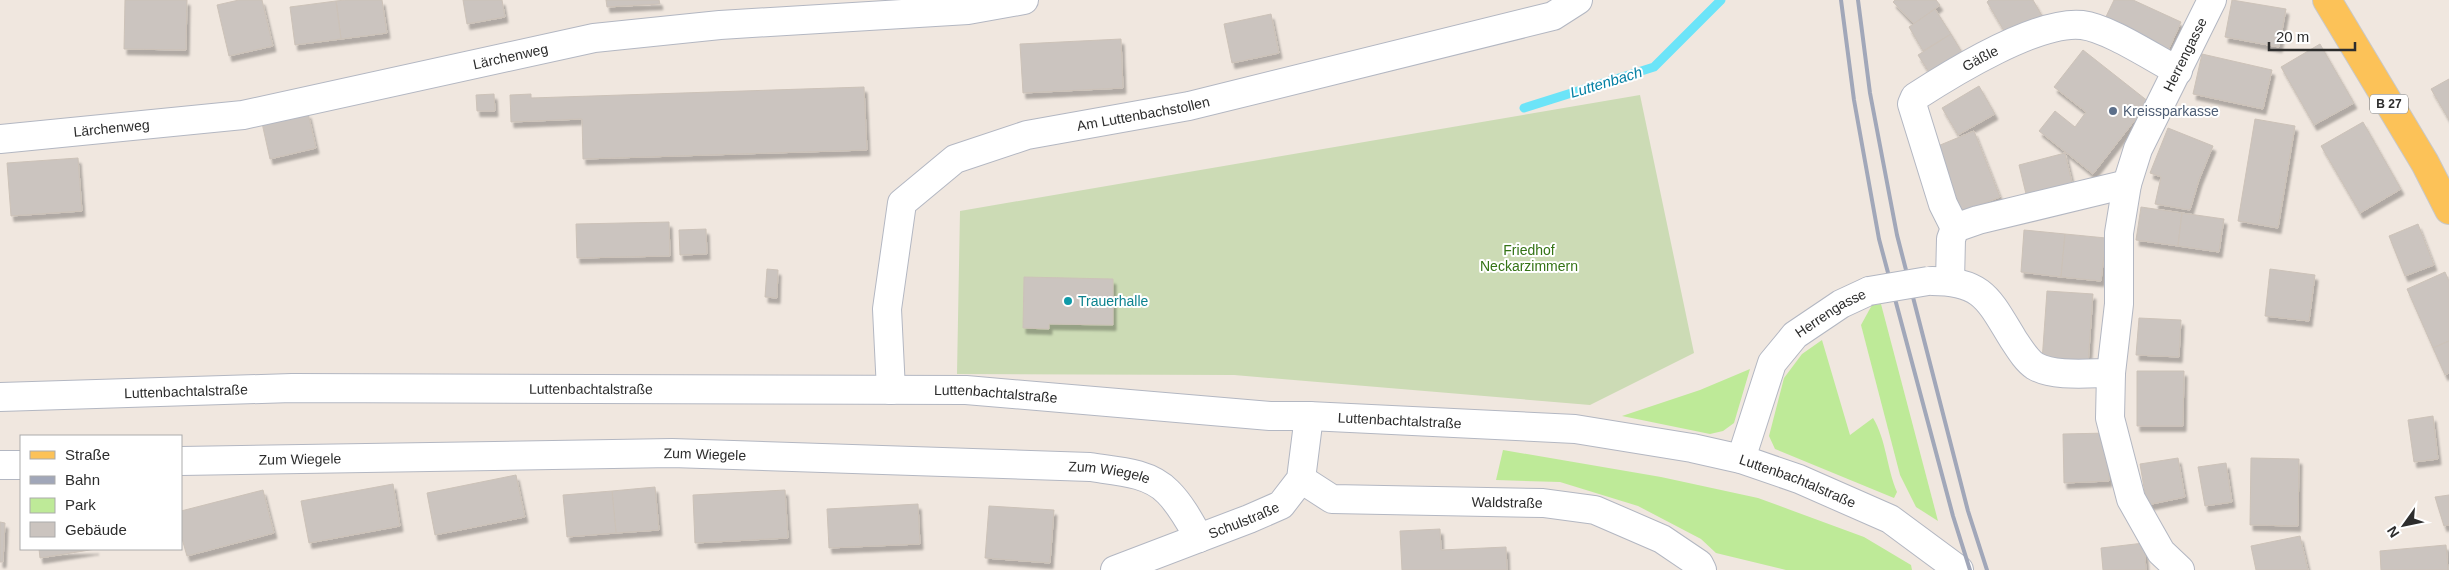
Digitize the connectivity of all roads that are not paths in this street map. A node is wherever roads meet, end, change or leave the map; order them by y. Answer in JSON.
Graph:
{"nodes":[{"id":1,"x":1024,"y":0,"type":"edge"},
{"id":2,"x":1578,"y":0,"type":"edge"},
{"id":3,"x":2212,"y":0,"type":"edge"},
{"id":4,"x":2327,"y":0,"type":"edge"},
{"id":5,"x":2178,"y":72,"type":"junction"},
{"id":6,"x":0,"y":139,"type":"edge"},
{"id":7,"x":2127,"y":184,"type":"junction"},
{"id":8,"x":2449,"y":210,"type":"edge"},
{"id":9,"x":1955,"y":228,"type":"junction"},
{"id":10,"x":1939,"y":281,"type":"junction"},
{"id":11,"x":2111,"y":373,"type":"junction"},
{"id":12,"x":891,"y":390,"type":"junction"},
{"id":13,"x":0,"y":397,"type":"edge"},
{"id":14,"x":1309,"y":416,"type":"junction"},
{"id":15,"x":1741,"y":460,"type":"junction"},
{"id":16,"x":182,"y":461,"type":"edge"},
{"id":17,"x":0,"y":465,"type":"edge"},
{"id":18,"x":20,"y":465,"type":"edge"},
{"id":19,"x":1301,"y":479,"type":"junction"},
{"id":20,"x":1199,"y":538,"type":"junction"},
{"id":21,"x":1946,"y":564,"type":"edge"},
{"id":22,"x":1115,"y":570,"type":"edge"},
{"id":23,"x":1702,"y":570,"type":"edge"},
{"id":24,"x":2180,"y":570,"type":"edge"}],
"edges":[{"from":1,"to":6,"type":"street","name":"Lärchenweg"},
{"from":2,"to":12,"type":"street","name":"Am Luttenbachstollen"},
{"from":3,"to":5,"type":"street","name":"Herrengasse"},
{"from":4,"to":8,"type":"main road","number":"B 27"},
{"from":5,"to":7,"type":"street","name":"Herrengasse"},
{"from":5,"to":9,"type":"street","name":"Gäßle"},
{"from":7,"to":9,"type":"street"},
{"from":7,"to":11,"type":"street","name":"Herrengasse"},
{"from":9,"to":10,"type":"street"},
{"from":10,"to":11,"type":"street","name":"Herrengasse"},
{"from":10,"to":15,"type":"street","name":"Herrengasse","bridge":true},
{"from":11,"to":24,"type":"street","name":"Herrengasse"},
{"from":12,"to":13,"type":"street","name":"Luttenbachtalstraße"},
{"from":12,"to":14,"type":"street","name":"Luttenbachtalstraße"},
{"from":14,"to":15,"type":"street","name":"Luttenbachtalstraße"},
{"from":14,"to":19,"type":"street"},
{"from":15,"to":21,"type":"street","name":"Luttenbachtalstraße"},
{"from":16,"to":20,"type":"street","name":"Zum Wiegele"},
{"from":17,"to":18,"type":"street"},
{"from":19,"to":20,"type":"street","name":"Schulstraße"},
{"from":19,"to":23,"type":"street","name":"Waldstraße"},
{"from":20,"to":22,"type":"street","name":"Schulstraße"}]}
